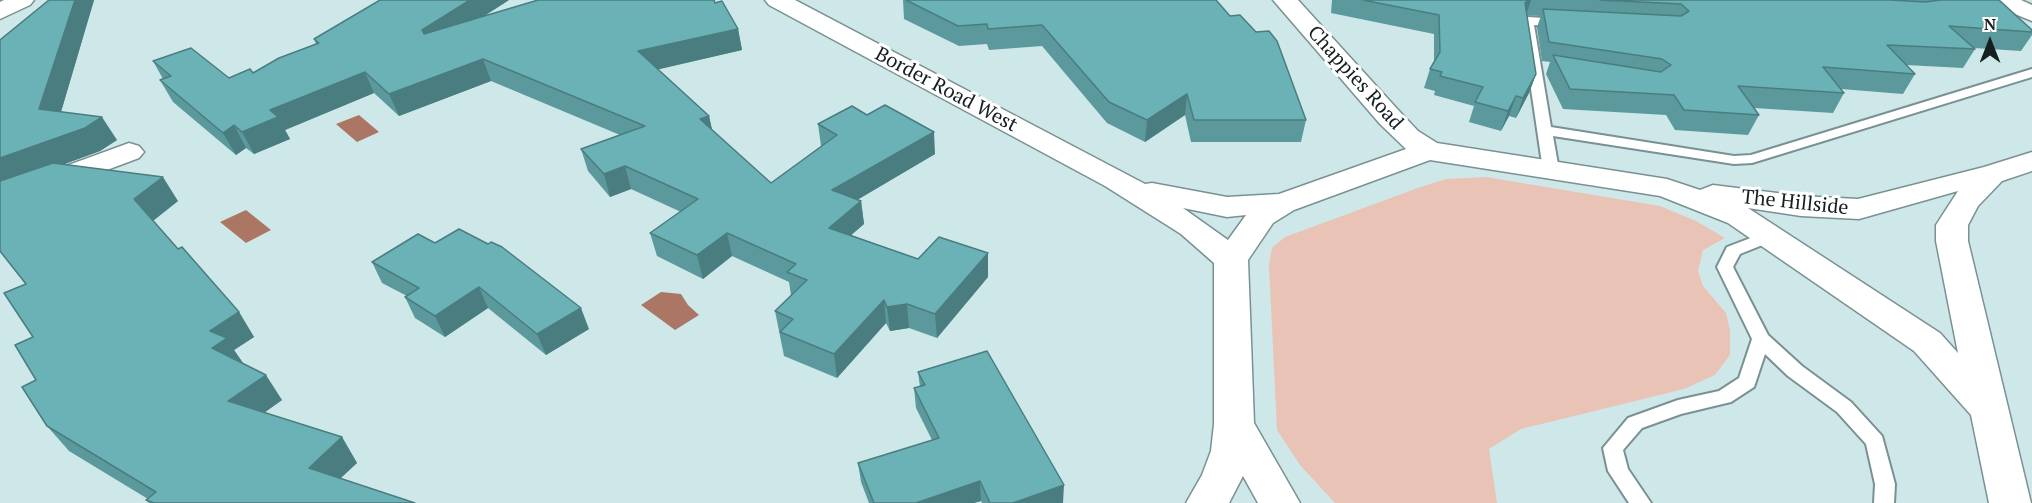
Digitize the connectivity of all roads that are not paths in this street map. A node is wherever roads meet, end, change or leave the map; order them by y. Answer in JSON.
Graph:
{"nodes":[{"id":1,"x":777,"y":0,"type":"edge"},
{"id":2,"x":1285,"y":0,"type":"edge"},
{"id":3,"x":1998,"y":3,"type":"edge"},
{"id":4,"x":2032,"y":14,"type":"edge"},
{"id":5,"x":1572,"y":24,"type":"edge"},
{"id":6,"x":2032,"y":73,"type":"edge"},
{"id":7,"x":1545,"y":130,"type":"junction"},
{"id":8,"x":1428,"y":151,"type":"junction"},
{"id":9,"x":129,"y":152,"type":"dead end"},
{"id":10,"x":2019,"y":168,"type":"edge"},
{"id":11,"x":1551,"y":170,"type":"junction"},
{"id":12,"x":1116,"y":180,"type":"junction"},
{"id":13,"x":1667,"y":188,"type":"junction"},
{"id":14,"x":0,"y":201,"type":"edge"},
{"id":15,"x":1282,"y":203,"type":"junction"},
{"id":16,"x":1769,"y":236,"type":"junction"},
{"id":17,"x":1231,"y":260,"type":"junction"},
{"id":18,"x":1761,"y":339,"type":"junction"},
{"id":19,"x":1989,"y":410,"type":"junction"},
{"id":20,"x":1234,"y":424,"type":"junction"},
{"id":21,"x":1207,"y":503,"type":"edge"},
{"id":22,"x":1279,"y":503,"type":"edge"},
{"id":23,"x":1641,"y":503,"type":"edge"},
{"id":24,"x":1884,"y":503,"type":"edge"},
{"id":25,"x":2010,"y":503,"type":"edge"}],
"edges":[{"from":1,"to":12,"type":"street","name":"Border Road West"},
{"from":2,"to":8,"type":"street","name":"Chappies Road"},
{"from":3,"to":4,"type":"street"},
{"from":5,"to":7,"type":"lane"},
{"from":6,"to":7,"type":"lane"},
{"from":7,"to":11,"type":"lane"},
{"from":8,"to":11,"type":"street"},
{"from":8,"to":15,"type":"street"},
{"from":9,"to":14,"type":"street"},
{"from":10,"to":13,"type":"street","name":"The Hillside"},
{"from":10,"to":19,"type":"street","name":"The Hillside"},
{"from":11,"to":13,"type":"street"},
{"from":12,"to":15,"type":"street","name":"Border Road West"},
{"from":12,"to":17,"type":"street","name":"Border Road West"},
{"from":13,"to":16,"type":"street"},
{"from":15,"to":17,"type":"street"},
{"from":16,"to":18,"type":"lane"},
{"from":16,"to":19,"type":"street"},
{"from":17,"to":20,"type":"street"},
{"from":18,"to":23,"type":"lane"},
{"from":18,"to":24,"type":"lane"},
{"from":19,"to":25,"type":"street","name":"The Hillside"},
{"from":20,"to":21,"type":"street"},
{"from":20,"to":22,"type":"street"}]}
